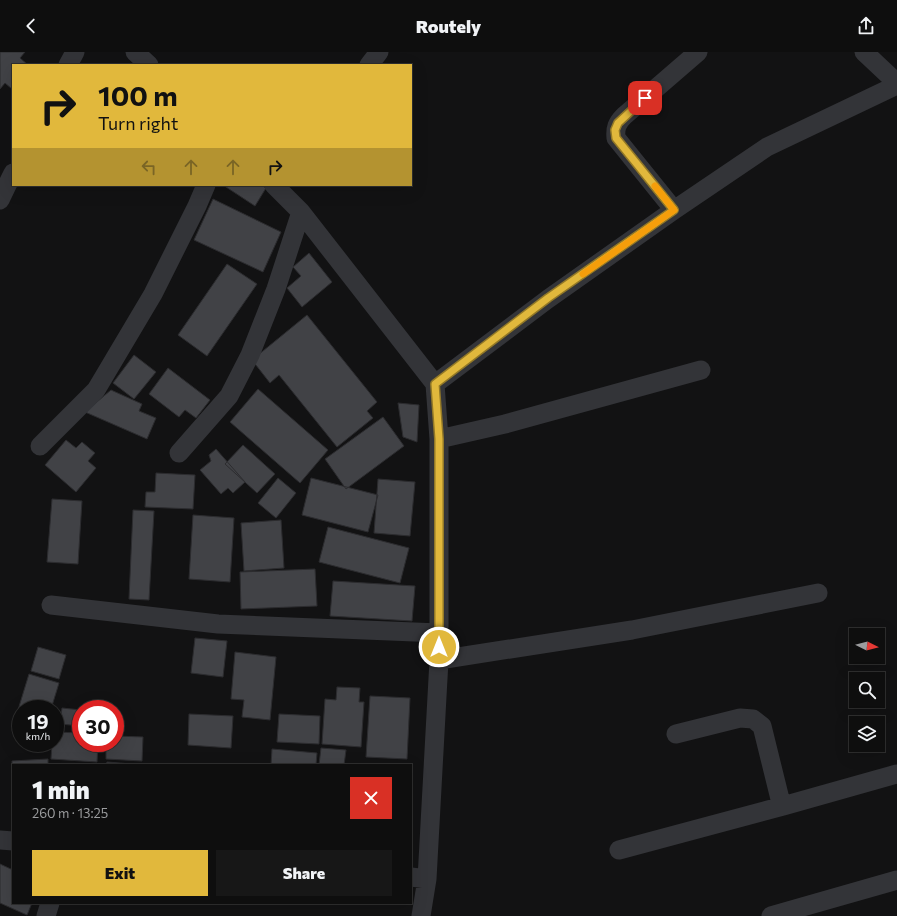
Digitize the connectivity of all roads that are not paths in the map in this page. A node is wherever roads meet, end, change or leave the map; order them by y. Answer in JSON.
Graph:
{"nodes":[{"id":1,"x":75,"y":52,"type":"edge"},
{"id":2,"x":135,"y":52,"type":"edge"},
{"id":3,"x":379,"y":52,"type":"edge"},
{"id":4,"x":698,"y":52,"type":"edge"},
{"id":5,"x":864,"y":52,"type":"edge"},
{"id":6,"x":69,"y":64,"type":"edge"},
{"id":7,"x":148,"y":64,"type":"edge"},
{"id":8,"x":370,"y":64,"type":"edge"},
{"id":9,"x":897,"y":84,"type":"edge"},
{"id":10,"x":12,"y":175,"type":"edge"},
{"id":11,"x":206,"y":186,"type":"edge"},
{"id":12,"x":276,"y":186,"type":"edge"},
{"id":13,"x":0,"y":200,"type":"edge"},
{"id":14,"x":674,"y":210,"type":"junction"},
{"id":15,"x":301,"y":212,"type":"junction"},
{"id":16,"x":701,"y":370,"type":"dead end"},
{"id":17,"x":435,"y":384,"type":"junction"},
{"id":18,"x":439,"y":439,"type":"junction"},
{"id":19,"x":40,"y":446,"type":"dead end"},
{"id":20,"x":179,"y":454,"type":"dead end"},
{"id":21,"x":818,"y":593,"type":"dead end"},
{"id":22,"x":51,"y":605,"type":"dead end"},
{"id":23,"x":439,"y":633,"type":"junction"},
{"id":24,"x":439,"y":660,"type":"junction"},
{"id":25,"x":676,"y":734,"type":"dead end"},
{"id":26,"x":897,"y":774,"type":"edge"},
{"id":27,"x":783,"y":806,"type":"junction"},
{"id":28,"x":0,"y":840,"type":"edge"},
{"id":29,"x":12,"y":841,"type":"edge"},
{"id":30,"x":619,"y":850,"type":"dead end"},
{"id":31,"x":419,"y":878,"type":"edge"},
{"id":32,"x":897,"y":880,"type":"edge"},
{"id":33,"x":50,"y":904,"type":"edge"},
{"id":34,"x":794,"y":913,"type":"edge"},
{"id":35,"x":46,"y":916,"type":"edge"},
{"id":36,"x":421,"y":916,"type":"edge"},
{"id":37,"x":772,"y":916,"type":"edge"}],
"edges":[{"from":1,"to":6,"type":"street"},
{"from":2,"to":7,"type":"street"},
{"from":3,"to":8,"type":"street"},
{"from":4,"to":14,"type":"street"},
{"from":5,"to":9,"type":"street"},
{"from":9,"to":14,"type":"street"},
{"from":10,"to":13,"type":"street"},
{"from":11,"to":19,"type":"street"},
{"from":12,"to":15,"type":"street"},
{"from":14,"to":17,"type":"street"},
{"from":15,"to":17,"type":"street"},
{"from":15,"to":20,"type":"street"},
{"from":16,"to":18,"type":"street"},
{"from":17,"to":18,"type":"street"},
{"from":18,"to":23,"type":"street"},
{"from":21,"to":24,"type":"street"},
{"from":22,"to":23,"type":"street"},
{"from":23,"to":24,"type":"street"},
{"from":24,"to":31,"type":"street"},
{"from":25,"to":27,"type":"street"},
{"from":26,"to":27,"type":"street"},
{"from":27,"to":30,"type":"street"},
{"from":28,"to":29,"type":"street"},
{"from":31,"to":36,"type":"street"},
{"from":32,"to":34,"type":"street"},
{"from":33,"to":35,"type":"street"},
{"from":34,"to":37,"type":"street"}]}
